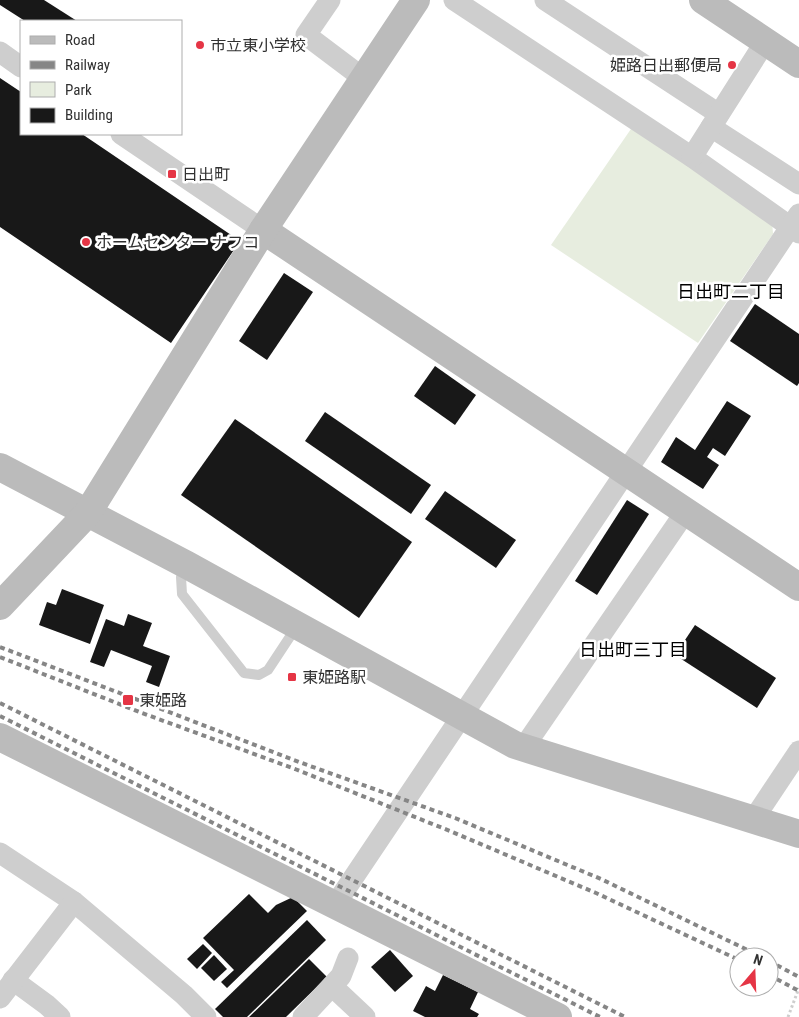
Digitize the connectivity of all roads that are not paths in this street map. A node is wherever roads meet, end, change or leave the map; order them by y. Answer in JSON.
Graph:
{"nodes":[{"id":1,"x":330,"y":0,"type":"edge"},
{"id":2,"x":416,"y":0,"type":"edge"},
{"id":3,"x":454,"y":0,"type":"edge"},
{"id":4,"x":545,"y":0,"type":"edge"},
{"id":5,"x":703,"y":0,"type":"edge"},
{"id":6,"x":765,"y":42,"type":"junction"},
{"id":7,"x":0,"y":52,"type":"edge"},
{"id":8,"x":799,"y":64,"type":"edge"},
{"id":9,"x":20,"y":66,"type":"edge"},
{"id":10,"x":364,"y":78,"type":"junction"},
{"id":11,"x":715,"y":121,"type":"junction"},
{"id":12,"x":122,"y":135,"type":"edge"},
{"id":13,"x":692,"y":157,"type":"junction"},
{"id":14,"x":799,"y":184,"type":"edge"},
{"id":15,"x":796,"y":225,"type":"edge"},
{"id":16,"x":263,"y":230,"type":"junction"},
{"id":17,"x":0,"y":467,"type":"edge"},
{"id":18,"x":626,"y":472,"type":"junction"},
{"id":19,"x":686,"y":511,"type":"junction"},
{"id":20,"x":87,"y":514,"type":"junction"},
{"id":21,"x":186,"y":565,"type":"junction"},
{"id":22,"x":799,"y":587,"type":"edge"},
{"id":23,"x":0,"y":606,"type":"edge"},
{"id":24,"x":298,"y":626,"type":"junction"},
{"id":25,"x":461,"y":716,"type":"junction"},
{"id":26,"x":0,"y":736,"type":"edge"},
{"id":27,"x":524,"y":747,"type":"junction"},
{"id":28,"x":799,"y":751,"type":"edge"},
{"id":29,"x":753,"y":820,"type":"junction"},
{"id":30,"x":799,"y":834,"type":"edge"},
{"id":31,"x":0,"y":853,"type":"edge"},
{"id":32,"x":74,"y":902,"type":"junction"},
{"id":33,"x":335,"y":905,"type":"junction"},
{"id":34,"x":348,"y":958,"type":"dead end"},
{"id":35,"x":13,"y":980,"type":"junction"},
{"id":36,"x":332,"y":986,"type":"junction"},
{"id":37,"x":0,"y":998,"type":"edge"},
{"id":38,"x":60,"y":1017,"type":"edge"},
{"id":39,"x":206,"y":1017,"type":"edge"},
{"id":40,"x":303,"y":1017,"type":"edge"},
{"id":41,"x":365,"y":1017,"type":"edge"},
{"id":42,"x":558,"y":1017,"type":"edge"}],
"edges":[{"from":1,"to":10,"type":"street"},
{"from":2,"to":10,"type":"street"},
{"from":3,"to":13,"type":"street"},
{"from":4,"to":11,"type":"street"},
{"from":5,"to":6,"type":"street"},
{"from":6,"to":8,"type":"street"},
{"from":6,"to":11,"type":"street"},
{"from":7,"to":9,"type":"street"},
{"from":10,"to":16,"type":"street"},
{"from":11,"to":13,"type":"street"},
{"from":11,"to":14,"type":"street"},
{"from":12,"to":16,"type":"street"},
{"from":13,"to":15,"type":"street"},
{"from":15,"to":18,"type":"street"},
{"from":16,"to":18,"type":"street"},
{"from":16,"to":20,"type":"street"},
{"from":17,"to":20,"type":"street"},
{"from":18,"to":19,"type":"street"},
{"from":18,"to":25,"type":"street"},
{"from":19,"to":22,"type":"street"},
{"from":19,"to":27,"type":"street"},
{"from":20,"to":21,"type":"street"},
{"from":20,"to":23,"type":"street"},
{"from":21,"to":24,"type":"street"},
{"from":21,"to":24,"type":"lane"},
{"from":24,"to":25,"type":"street"},
{"from":25,"to":27,"type":"street"},
{"from":25,"to":33,"type":"street"},
{"from":26,"to":33,"type":"street"},
{"from":27,"to":29,"type":"street"},
{"from":28,"to":29,"type":"street"},
{"from":29,"to":30,"type":"street"},
{"from":31,"to":32,"type":"street"},
{"from":32,"to":35,"type":"street"},
{"from":32,"to":39,"type":"street"},
{"from":33,"to":42,"type":"street"},
{"from":34,"to":36,"type":"street"},
{"from":35,"to":37,"type":"street"},
{"from":35,"to":38,"type":"street"},
{"from":36,"to":40,"type":"street"},
{"from":36,"to":41,"type":"street"}]}
